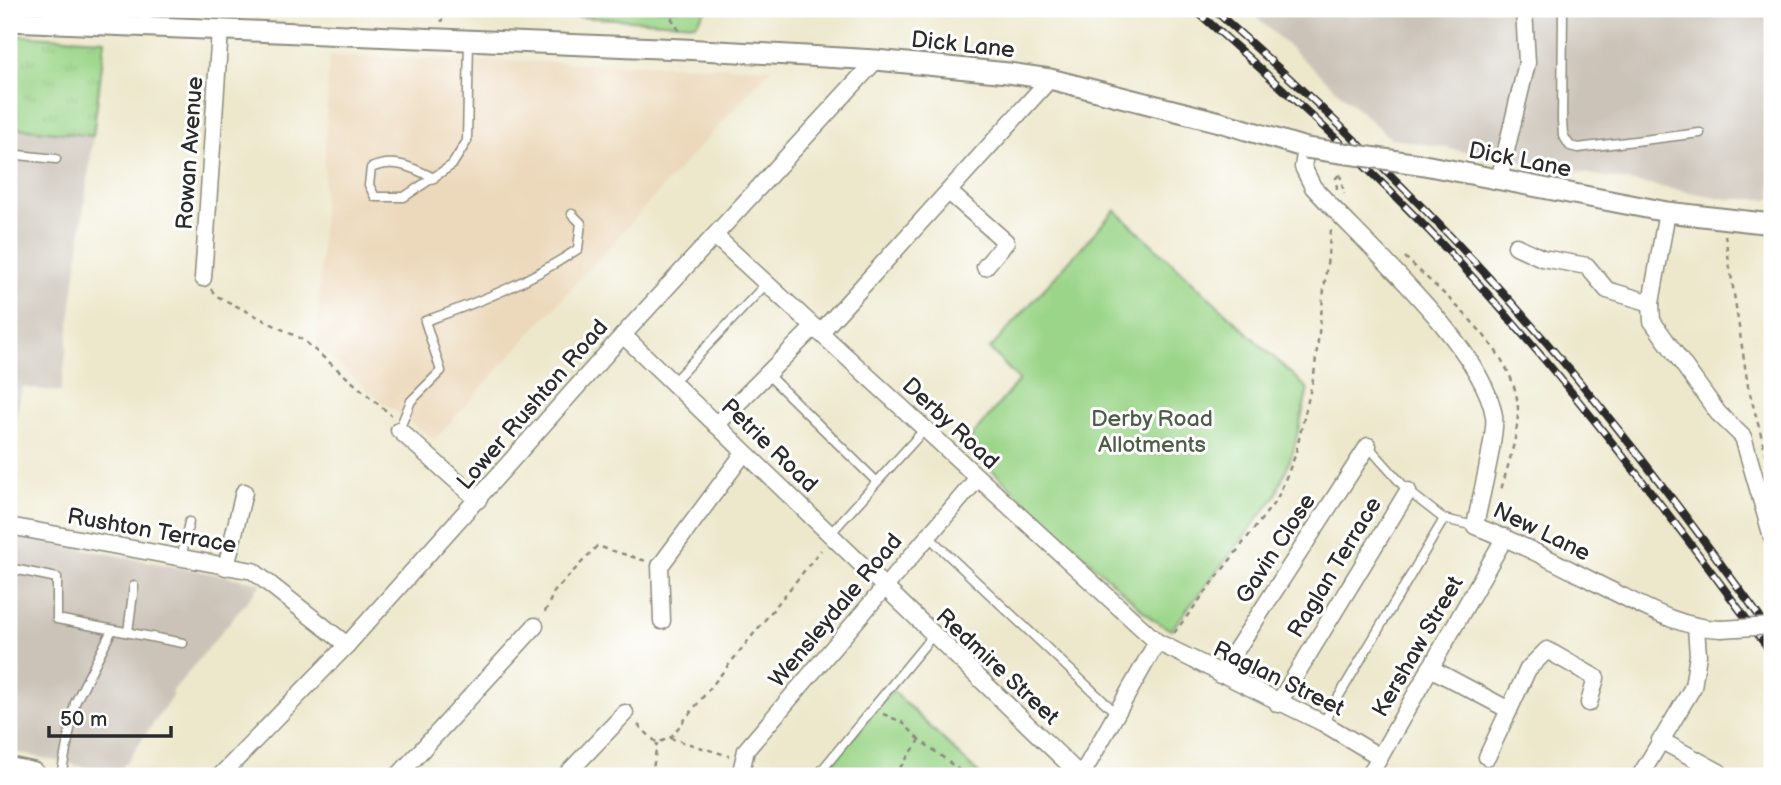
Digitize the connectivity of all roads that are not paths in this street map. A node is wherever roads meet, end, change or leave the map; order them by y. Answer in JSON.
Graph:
{"nodes":[{"id":1,"x":1524,"y":9,"type":"edge"},
{"id":2,"x":1563,"y":9,"type":"edge"},
{"id":3,"x":9,"y":21,"type":"edge"},
{"id":4,"x":219,"y":30,"type":"junction"},
{"id":5,"x":469,"y":40,"type":"junction"},
{"id":6,"x":876,"y":60,"type":"junction"},
{"id":7,"x":1049,"y":79,"type":"junction"},
{"id":8,"x":1699,"y":133,"type":"dead end"},
{"id":9,"x":1306,"y":148,"type":"junction"},
{"id":10,"x":9,"y":154,"type":"edge"},
{"id":11,"x":56,"y":159,"type":"dead end"},
{"id":12,"x":433,"y":178,"type":"junction"},
{"id":13,"x":1499,"y":180,"type":"junction"},
{"id":14,"x":949,"y":192,"type":"junction"},
{"id":15,"x":1667,"y":212,"type":"junction"},
{"id":16,"x":572,"y":214,"type":"dead end"},
{"id":17,"x":1772,"y":224,"type":"edge"},
{"id":18,"x":715,"y":236,"type":"junction"},
{"id":19,"x":1516,"y":246,"type":"dead end"},
{"id":20,"x":985,"y":267,"type":"dead end"},
{"id":21,"x":203,"y":278,"type":"road end"},
{"id":22,"x":767,"y":283,"type":"junction"},
{"id":23,"x":1651,"y":303,"type":"junction"},
{"id":24,"x":817,"y":330,"type":"junction"},
{"id":25,"x":622,"y":335,"type":"junction"},
{"id":26,"x":767,"y":374,"type":"junction"},
{"id":27,"x":672,"y":383,"type":"junction"},
{"id":28,"x":716,"y":425,"type":"junction"},
{"id":29,"x":399,"y":430,"type":"joint"},
{"id":30,"x":924,"y":430,"type":"junction"},
{"id":31,"x":1368,"y":446,"type":"joint"},
{"id":32,"x":744,"y":453,"type":"junction"},
{"id":33,"x":977,"y":479,"type":"junction"},
{"id":34,"x":875,"y":480,"type":"junction"},
{"id":35,"x":1408,"y":491,"type":"junction"},
{"id":36,"x":244,"y":492,"type":"dead end"},
{"id":37,"x":478,"y":500,"type":"junction"},
{"id":38,"x":1444,"y":519,"type":"junction"},
{"id":39,"x":189,"y":522,"type":"dead end"},
{"id":40,"x":9,"y":526,"type":"edge"},
{"id":41,"x":1475,"y":526,"type":"junction"},
{"id":42,"x":831,"y":535,"type":"junction"},
{"id":43,"x":928,"y":536,"type":"junction"},
{"id":44,"x":1505,"y":537,"type":"junction"},
{"id":45,"x":1772,"y":537,"type":"edge"},
{"id":46,"x":181,"y":559,"type":"junction"},
{"id":47,"x":226,"y":567,"type":"junction"},
{"id":48,"x":9,"y":568,"type":"edge"},
{"id":49,"x":134,"y":586,"type":"dead end"},
{"id":50,"x":883,"y":589,"type":"junction"},
{"id":51,"x":662,"y":621,"type":"dead end"},
{"id":52,"x":535,"y":626,"type":"road end"},
{"id":53,"x":1772,"y":626,"type":"edge"},
{"id":54,"x":1696,"y":628,"type":"junction"},
{"id":55,"x":112,"y":629,"type":"junction"},
{"id":56,"x":128,"y":632,"type":"junction"},
{"id":57,"x":933,"y":635,"type":"junction"},
{"id":58,"x":183,"y":643,"type":"dead end"},
{"id":59,"x":1161,"y":644,"type":"junction"},
{"id":60,"x":347,"y":645,"type":"junction"},
{"id":61,"x":1430,"y":668,"type":"junction"},
{"id":62,"x":1220,"y":675,"type":"junction"},
{"id":63,"x":1589,"y":703,"type":"dead end"},
{"id":64,"x":1278,"y":704,"type":"junction"},
{"id":65,"x":1509,"y":710,"type":"junction"},
{"id":66,"x":625,"y":713,"type":"road end"},
{"id":67,"x":1116,"y":713,"type":"junction"},
{"id":68,"x":1323,"y":723,"type":"junction"},
{"id":69,"x":1660,"y":740,"type":"junction"},
{"id":70,"x":1380,"y":757,"type":"junction"},
{"id":71,"x":1486,"y":757,"type":"dead end"},
{"id":72,"x":742,"y":768,"type":"edge"},
{"id":73,"x":9,"y":771,"type":"edge"},
{"id":74,"x":32,"y":776,"type":"edge"},
{"id":75,"x":61,"y":776,"type":"edge"},
{"id":76,"x":220,"y":776,"type":"edge"},
{"id":77,"x":398,"y":776,"type":"edge"},
{"id":78,"x":565,"y":776,"type":"edge"},
{"id":79,"x":817,"y":776,"type":"edge"},
{"id":80,"x":1081,"y":776,"type":"edge"},
{"id":81,"x":1369,"y":776,"type":"edge"},
{"id":82,"x":1640,"y":776,"type":"edge"},
{"id":83,"x":1718,"y":776,"type":"edge"}],
"edges":[{"from":1,"to":13,"type":"street"},
{"from":2,"to":8,"type":"lane"},
{"from":3,"to":4,"type":"street","name":"Dick Lane"},
{"from":4,"to":5,"type":"street","name":"Dick Lane"},
{"from":4,"to":21,"type":"street","name":"Rowan Avenue"},
{"from":5,"to":6,"type":"street","name":"Dick Lane"},
{"from":5,"to":12,"type":"lane"},
{"from":6,"to":7,"type":"street","name":"Dick Lane"},
{"from":6,"to":18,"type":"street","name":"Lower Rushton Road"},
{"from":7,"to":9,"type":"street","name":"Dick Lane"},
{"from":7,"to":14,"type":"street"},
{"from":9,"to":13,"type":"street","name":"Dick Lane","bridge":true},
{"from":9,"to":41,"type":"street","name":"New Lane"},
{"from":10,"to":11,"type":"lane"},
{"from":12,"to":12,"type":"lane"},
{"from":13,"to":15,"type":"street","name":"Dick Lane"},
{"from":14,"to":20,"type":"street"},
{"from":14,"to":24,"type":"street"},
{"from":15,"to":17,"type":"street","name":"Dick Lane"},
{"from":15,"to":23,"type":"street"},
{"from":16,"to":29,"type":"lane"},
{"from":18,"to":22,"type":"street","name":"Derby Road"},
{"from":18,"to":25,"type":"street","name":"Lower Rushton Road"},
{"from":19,"to":23,"type":"street"},
{"from":22,"to":24,"type":"street","name":"Derby Road"},
{"from":22,"to":27,"type":"lane"},
{"from":23,"to":45,"type":"street"},
{"from":24,"to":26,"type":"street"},
{"from":24,"to":30,"type":"street","name":"Derby Road"},
{"from":25,"to":27,"type":"street","name":"Petrie Road"},
{"from":25,"to":37,"type":"street","name":"Lower Rushton Road"},
{"from":26,"to":28,"type":"street"},
{"from":26,"to":34,"type":"lane"},
{"from":27,"to":28,"type":"street","name":"Petrie Road"},
{"from":28,"to":32,"type":"street","name":"Petrie Road"},
{"from":29,"to":37,"type":"street"},
{"from":30,"to":33,"type":"street","name":"Derby Road"},
{"from":30,"to":34,"type":"lane"},
{"from":31,"to":35,"type":"lane"},
{"from":31,"to":62,"type":"street","name":"Gavin Close"},
{"from":32,"to":42,"type":"street","name":"Petrie Road"},
{"from":32,"to":51,"type":"street"},
{"from":33,"to":43,"type":"street","name":"Wensleydale Road"},
{"from":33,"to":59,"type":"street","name":"Derby Road"},
{"from":34,"to":42,"type":"lane"},
{"from":35,"to":38,"type":"lane"},
{"from":35,"to":64,"type":"street","name":"Raglan Terrace"},
{"from":36,"to":47,"type":"street"},
{"from":37,"to":60,"type":"street","name":"Lower Rushton Road"},
{"from":38,"to":41,"type":"lane"},
{"from":38,"to":68,"type":"lane"},
{"from":39,"to":46,"type":"lane"},
{"from":40,"to":46,"type":"street","name":"Rushton Terrace"},
{"from":41,"to":44,"type":"street","name":"New Lane"},
{"from":42,"to":50,"type":"street","name":"Petrie Road"},
{"from":43,"to":50,"type":"street","name":"Wensleydale Road"},
{"from":43,"to":67,"type":"lane"},
{"from":44,"to":54,"type":"street","name":"New Lane"},
{"from":44,"to":61,"type":"street","name":"Kershaw Street"},
{"from":46,"to":47,"type":"street","name":"Rushton Terrace"},
{"from":47,"to":60,"type":"street","name":"Rushton Terrace"},
{"from":48,"to":55,"type":"lane"},
{"from":49,"to":56,"type":"lane"},
{"from":50,"to":57,"type":"street","name":"Redmire Street"},
{"from":50,"to":72,"type":"street","name":"Wensleydale Road"},
{"from":52,"to":77,"type":"street"},
{"from":53,"to":54,"type":"street","name":"New Lane","bridge":true},
{"from":54,"to":69,"type":"street"},
{"from":55,"to":56,"type":"lane"},
{"from":55,"to":75,"type":"lane"},
{"from":56,"to":58,"type":"lane"},
{"from":57,"to":79,"type":"lane"},
{"from":57,"to":80,"type":"street","name":"Redmire Street"},
{"from":59,"to":62,"type":"street","name":"Raglan Street"},
{"from":59,"to":67,"type":"street"},
{"from":60,"to":76,"type":"street","name":"Lower Rushton Road"},
{"from":61,"to":65,"type":"street"},
{"from":61,"to":70,"type":"street","name":"Kershaw Street"},
{"from":62,"to":64,"type":"street","name":"Raglan Street"},
{"from":63,"to":65,"type":"street"},
{"from":64,"to":68,"type":"street","name":"Raglan Street"},
{"from":65,"to":71,"type":"street"},
{"from":66,"to":78,"type":"street"},
{"from":67,"to":80,"type":"street"},
{"from":68,"to":70,"type":"street","name":"Raglan Street"},
{"from":69,"to":82,"type":"street"},
{"from":69,"to":83,"type":"street"},
{"from":70,"to":81,"type":"street","name":"Kershaw Street"},
{"from":73,"to":74,"type":"highway"}]}
